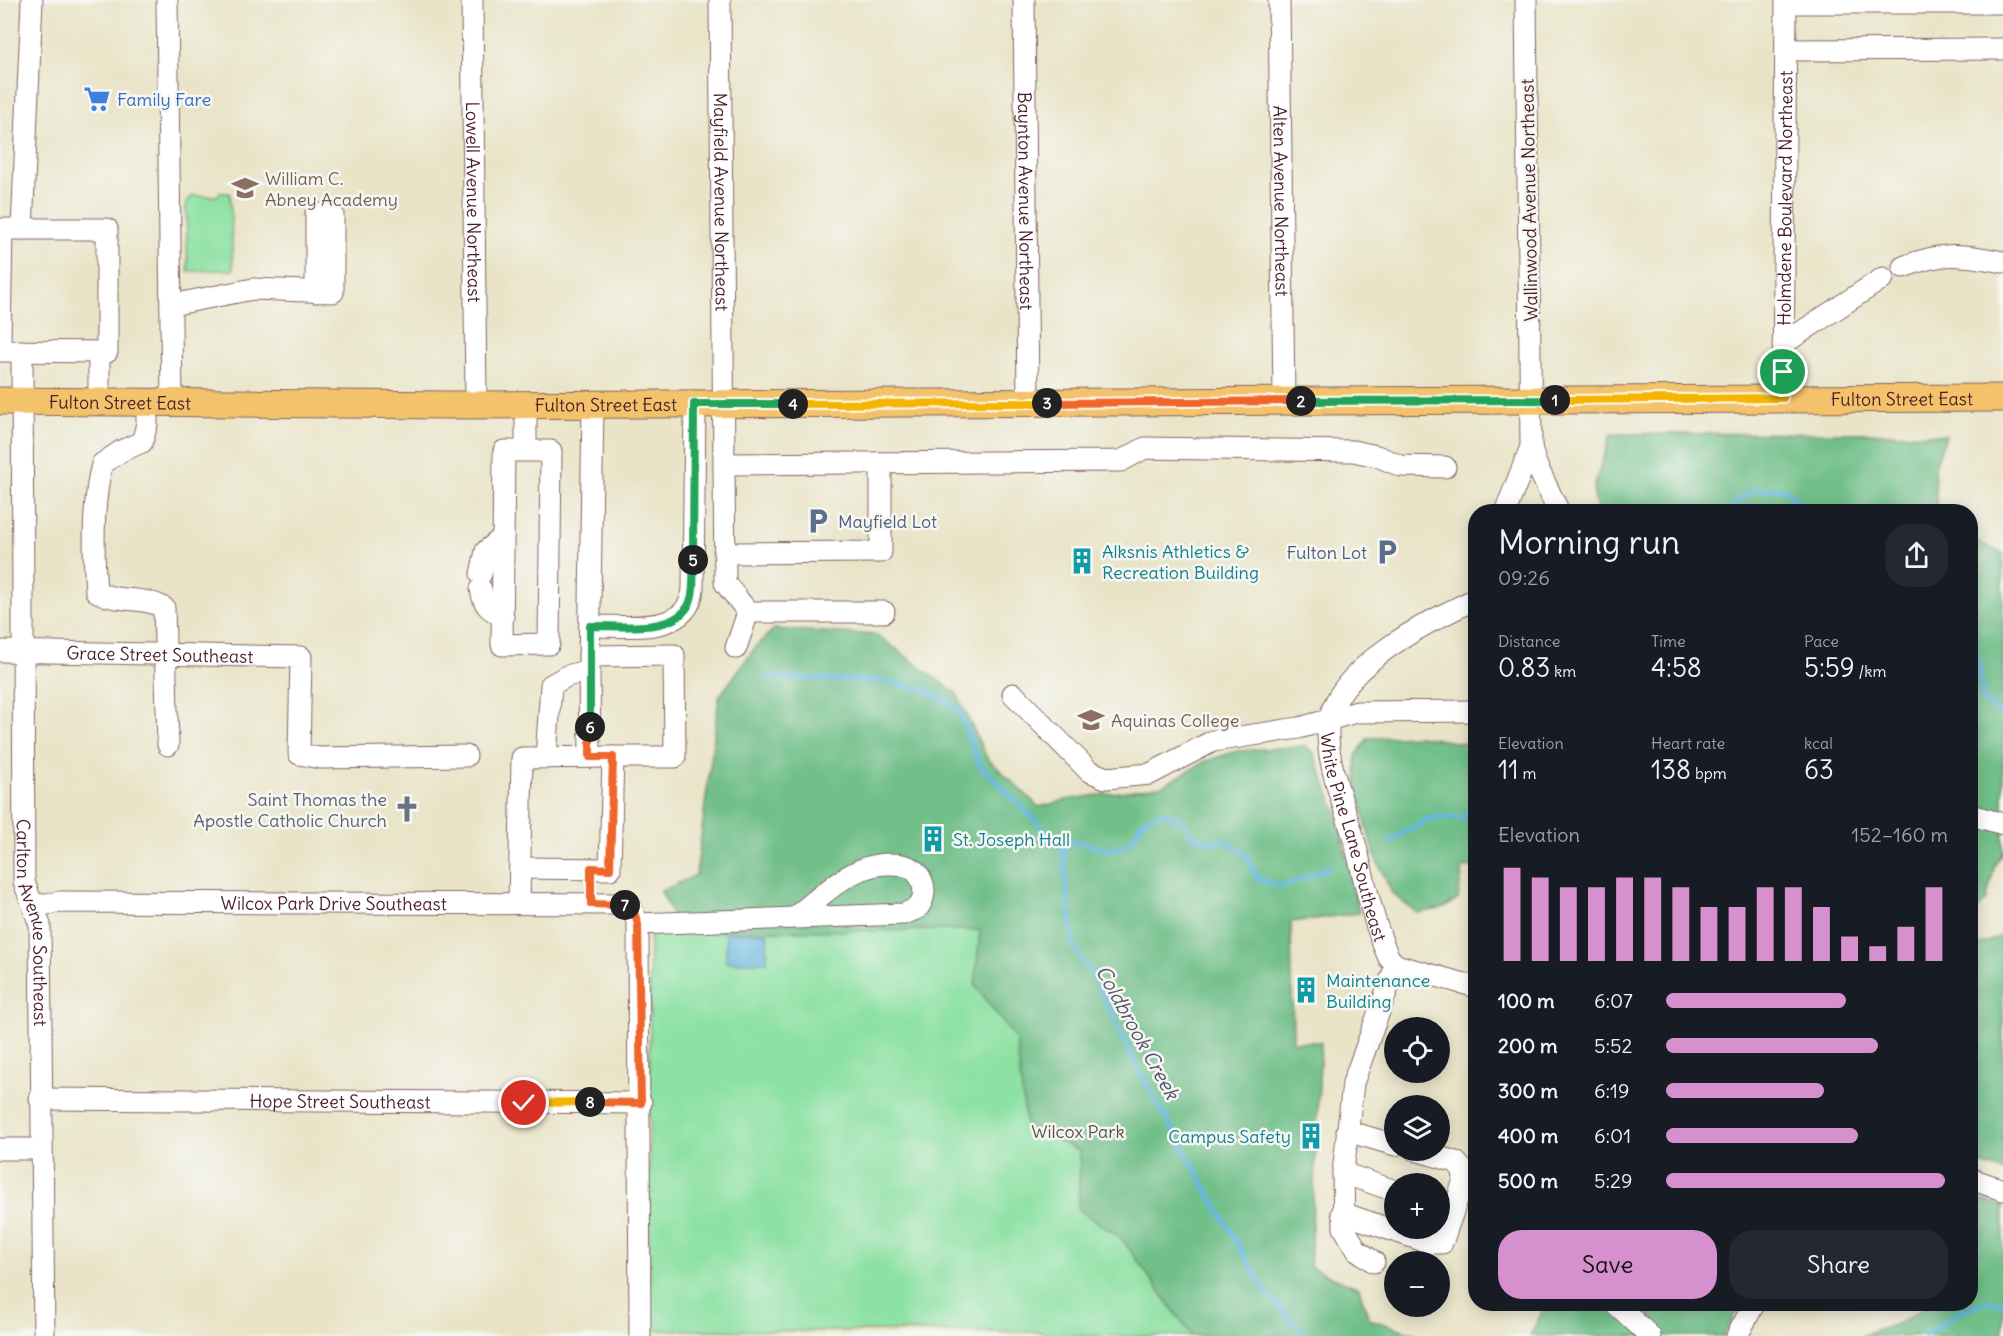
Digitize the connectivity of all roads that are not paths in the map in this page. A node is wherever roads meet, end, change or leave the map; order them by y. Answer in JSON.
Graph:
{"nodes":[{"id":1,"x":32,"y":0,"type":"edge"},
{"id":2,"x":167,"y":0,"type":"edge"},
{"id":3,"x":472,"y":0,"type":"edge"},
{"id":4,"x":720,"y":0,"type":"edge"},
{"id":5,"x":1024,"y":0,"type":"edge"},
{"id":6,"x":1279,"y":0,"type":"edge"},
{"id":7,"x":1526,"y":0,"type":"edge"},
{"id":8,"x":1786,"y":2,"type":"edge"},
{"id":9,"x":2003,"y":3,"type":"edge"},
{"id":10,"x":2003,"y":49,"type":"edge"},
{"id":11,"x":1786,"y":50,"type":"junction"},
{"id":12,"x":22,"y":230,"type":"junction"},
{"id":13,"x":2003,"y":262,"type":"edge"},
{"id":14,"x":1903,"y":267,"type":"dead end"},
{"id":15,"x":1883,"y":278,"type":"dead end"},
{"id":16,"x":316,"y":292,"type":"dead end"},
{"id":17,"x":171,"y":305,"type":"junction"},
{"id":18,"x":0,"y":327,"type":"edge"},
{"id":19,"x":0,"y":341,"type":"edge"},
{"id":20,"x":1783,"y":344,"type":"junction"},
{"id":21,"x":0,"y":351,"type":"edge"},
{"id":22,"x":22,"y":351,"type":"junction"},
{"id":23,"x":99,"y":352,"type":"junction"},
{"id":24,"x":1783,"y":398,"type":"junction"},
{"id":25,"x":2003,"y":398,"type":"edge"},
{"id":26,"x":1531,"y":400,"type":"junction"},
{"id":27,"x":10,"y":401,"type":"edge"},
{"id":28,"x":1284,"y":401,"type":"junction"},
{"id":29,"x":99,"y":402,"type":"junction"},
{"id":30,"x":159,"y":402,"type":"junction"},
{"id":31,"x":1028,"y":403,"type":"junction"},
{"id":32,"x":476,"y":404,"type":"junction"},
{"id":33,"x":526,"y":404,"type":"junction"},
{"id":34,"x":593,"y":404,"type":"junction"},
{"id":35,"x":694,"y":404,"type":"junction"},
{"id":36,"x":725,"y":404,"type":"junction"},
{"id":37,"x":1531,"y":447,"type":"junction"},
{"id":38,"x":526,"y":450,"type":"junction"},
{"id":39,"x":881,"y":463,"type":"junction"},
{"id":40,"x":724,"y":464,"type":"junction"},
{"id":41,"x":1445,"y":467,"type":"dead end"},
{"id":42,"x":1508,"y":504,"type":"edge"},
{"id":43,"x":1555,"y":504,"type":"edge"},
{"id":44,"x":503,"y":537,"type":"junction"},
{"id":45,"x":724,"y":553,"type":"junction"},
{"id":46,"x":1468,"y":602,"type":"edge"},
{"id":47,"x":748,"y":612,"type":"junction"},
{"id":48,"x":884,"y":612,"type":"dead end"},
{"id":49,"x":502,"y":617,"type":"junction"},
{"id":50,"x":590,"y":626,"type":"junction"},
{"id":51,"x":736,"y":648,"type":"dead end"},
{"id":52,"x":0,"y":651,"type":"edge"},
{"id":53,"x":22,"y":651,"type":"junction"},
{"id":54,"x":167,"y":654,"type":"junction"},
{"id":55,"x":589,"y":663,"type":"junction"},
{"id":56,"x":1013,"y":694,"type":"dead end"},
{"id":57,"x":1468,"y":711,"type":"edge"},
{"id":58,"x":1330,"y":720,"type":"junction"},
{"id":59,"x":168,"y":745,"type":"dead end"},
{"id":60,"x":466,"y":756,"type":"dead end"},
{"id":61,"x":590,"y":757,"type":"junction"},
{"id":62,"x":613,"y":757,"type":"junction"},
{"id":63,"x":546,"y":758,"type":"junction"},
{"id":64,"x":1978,"y":818,"type":"edge"},
{"id":65,"x":2003,"y":824,"type":"edge"},
{"id":66,"x":520,"y":868,"type":"junction"},
{"id":67,"x":591,"y":868,"type":"junction"},
{"id":68,"x":519,"y":903,"type":"junction"},
{"id":69,"x":591,"y":904,"type":"junction"},
{"id":70,"x":34,"y":906,"type":"junction"},
{"id":71,"x":635,"y":916,"type":"junction"},
{"id":72,"x":796,"y":916,"type":"junction"},
{"id":73,"x":1396,"y":965,"type":"junction"},
{"id":74,"x":1468,"y":985,"type":"edge"},
{"id":75,"x":40,"y":1099,"type":"junction"},
{"id":76,"x":641,"y":1103,"type":"junction"},
{"id":77,"x":1347,"y":1131,"type":"junction"},
{"id":78,"x":1384,"y":1142,"type":"edge"},
{"id":79,"x":0,"y":1149,"type":"edge"},
{"id":80,"x":41,"y":1149,"type":"junction"},
{"id":81,"x":1450,"y":1160,"type":"edge"},
{"id":82,"x":1343,"y":1173,"type":"junction"},
{"id":83,"x":1978,"y":1181,"type":"edge"},
{"id":84,"x":1384,"y":1187,"type":"edge"},
{"id":85,"x":2003,"y":1190,"type":"edge"},
{"id":86,"x":1450,"y":1203,"type":"edge"},
{"id":87,"x":1342,"y":1213,"type":"junction"},
{"id":88,"x":1384,"y":1227,"type":"edge"},
{"id":89,"x":1419,"y":1239,"type":"edge"},
{"id":90,"x":1444,"y":1239,"type":"edge"},
{"id":91,"x":1374,"y":1262,"type":"dead end"},
{"id":92,"x":1623,"y":1311,"type":"edge"},
{"id":93,"x":1750,"y":1311,"type":"edge"},
{"id":94,"x":44,"y":1336,"type":"edge"},
{"id":95,"x":640,"y":1336,"type":"edge"},
{"id":96,"x":1650,"y":1336,"type":"edge"},
{"id":97,"x":1737,"y":1336,"type":"edge"}],
"edges":[{"from":1,"to":12,"type":"street"},
{"from":2,"to":17,"type":"street"},
{"from":3,"to":32,"type":"street","name":"Lowell Avenue Northeast"},
{"from":4,"to":36,"type":"street","name":"Mayfield Avenue Northeast"},
{"from":5,"to":31,"type":"street","name":"Baynton Avenue Northeast"},
{"from":6,"to":28,"type":"street","name":"Alten Avenue Northeast"},
{"from":7,"to":26,"type":"street","name":"Wallinwood Avenue Northeast"},
{"from":8,"to":9,"type":"street"},
{"from":8,"to":11,"type":"street","name":"Holmdene Boulevard Northeast"},
{"from":10,"to":11,"type":"street"},
{"from":11,"to":20,"type":"street","name":"Holmdene Boulevard Northeast"},
{"from":12,"to":18,"type":"street"},
{"from":12,"to":23,"type":"street"},
{"from":13,"to":14,"type":"street"},
{"from":15,"to":20,"type":"street"},
{"from":16,"to":17,"type":"street"},
{"from":17,"to":30,"type":"street"},
{"from":18,"to":19,"type":"street"},
{"from":20,"to":24,"type":"street","name":"Holmdene Boulevard Northeast"},
{"from":21,"to":22,"type":"street"},
{"from":22,"to":23,"type":"street"},
{"from":22,"to":27,"type":"street","name":"Carlton Avenue Southeast"},
{"from":23,"to":29,"type":"street"},
{"from":24,"to":25,"type":"main road","name":"Fulton Street East"},
{"from":24,"to":26,"type":"main road","name":"Fulton Street East"},
{"from":26,"to":28,"type":"main road","name":"Fulton Street East"},
{"from":26,"to":37,"type":"street"},
{"from":27,"to":29,"type":"main road","name":"Fulton Street East"},
{"from":27,"to":53,"type":"street","name":"Carlton Avenue Southeast"},
{"from":28,"to":31,"type":"main road","name":"Fulton Street East"},
{"from":29,"to":30,"type":"main road","name":"Fulton Street East"},
{"from":30,"to":32,"type":"main road","name":"Fulton Street East"},
{"from":30,"to":54,"type":"street"},
{"from":31,"to":36,"type":"main road","name":"Fulton Street East"},
{"from":32,"to":33,"type":"main road","name":"Fulton Street East"},
{"from":33,"to":34,"type":"main road","name":"Fulton Street East"},
{"from":33,"to":38,"type":"street"},
{"from":34,"to":35,"type":"main road","name":"Fulton Street East"},
{"from":34,"to":50,"type":"street"},
{"from":35,"to":36,"type":"main road","name":"Fulton Street East"},
{"from":35,"to":50,"type":"street"},
{"from":36,"to":40,"type":"street","name":"Mayfield Avenue Northeast"},
{"from":37,"to":42,"type":"street"},
{"from":37,"to":43,"type":"street"},
{"from":38,"to":44,"type":"street"},
{"from":38,"to":49,"type":"street"},
{"from":39,"to":40,"type":"street"},
{"from":39,"to":41,"type":"street"},
{"from":39,"to":45,"type":"street"},
{"from":40,"to":45,"type":"street","name":"Mayfield Avenue Northeast"},
{"from":44,"to":49,"type":"street"},
{"from":44,"to":49,"type":"street"},
{"from":45,"to":47,"type":"street","name":"Mayfield Avenue Northeast"},
{"from":46,"to":58,"type":"street","name":"White Pine Lane Southeast"},
{"from":47,"to":48,"type":"street"},
{"from":47,"to":51,"type":"street"},
{"from":50,"to":55,"type":"street"},
{"from":52,"to":53,"type":"street","name":"Grace Street Southeast"},
{"from":53,"to":54,"type":"street","name":"Grace Street Southeast"},
{"from":53,"to":70,"type":"street","name":"Carlton Avenue Southeast"},
{"from":54,"to":59,"type":"street"},
{"from":54,"to":60,"type":"street","name":"Grace Street Southeast"},
{"from":55,"to":61,"type":"street"},
{"from":55,"to":62,"type":"street"},
{"from":55,"to":63,"type":"street"},
{"from":56,"to":58,"type":"street"},
{"from":57,"to":58,"type":"street"},
{"from":58,"to":73,"type":"street","name":"White Pine Lane Southeast"},
{"from":61,"to":62,"type":"street"},
{"from":61,"to":63,"type":"street"},
{"from":62,"to":67,"type":"street"},
{"from":63,"to":66,"type":"street"},
{"from":64,"to":65,"type":"street"},
{"from":66,"to":67,"type":"street"},
{"from":66,"to":68,"type":"street"},
{"from":67,"to":69,"type":"street"},
{"from":68,"to":69,"type":"street","name":"Wilcox Park Drive Southeast"},
{"from":68,"to":70,"type":"street","name":"Wilcox Park Drive Southeast"},
{"from":69,"to":71,"type":"street","name":"Wilcox Park Drive Southeast"},
{"from":70,"to":75,"type":"street","name":"Carlton Avenue Southeast"},
{"from":71,"to":72,"type":"street","name":"Wilcox Park Drive Southeast"},
{"from":71,"to":76,"type":"street"},
{"from":72,"to":72,"type":"street","name":"Wilcox Park Drive Southeast"},
{"from":73,"to":74,"type":"street"},
{"from":73,"to":77,"type":"street"},
{"from":75,"to":76,"type":"street","name":"Hope Street Southeast"},
{"from":75,"to":80,"type":"street","name":"Carlton Avenue Southeast"},
{"from":76,"to":95,"type":"street"},
{"from":77,"to":78,"type":"street"},
{"from":77,"to":82,"type":"street"},
{"from":79,"to":80,"type":"street"},
{"from":80,"to":94,"type":"street","name":"Carlton Avenue Southeast"},
{"from":81,"to":86,"type":"street"},
{"from":82,"to":84,"type":"street"},
{"from":82,"to":87,"type":"street"},
{"from":83,"to":85,"type":"street"},
{"from":87,"to":88,"type":"street"},
{"from":87,"to":91,"type":"street"},
{"from":89,"to":90,"type":"street"},
{"from":92,"to":96,"type":"street"},
{"from":93,"to":97,"type":"street"}]}
